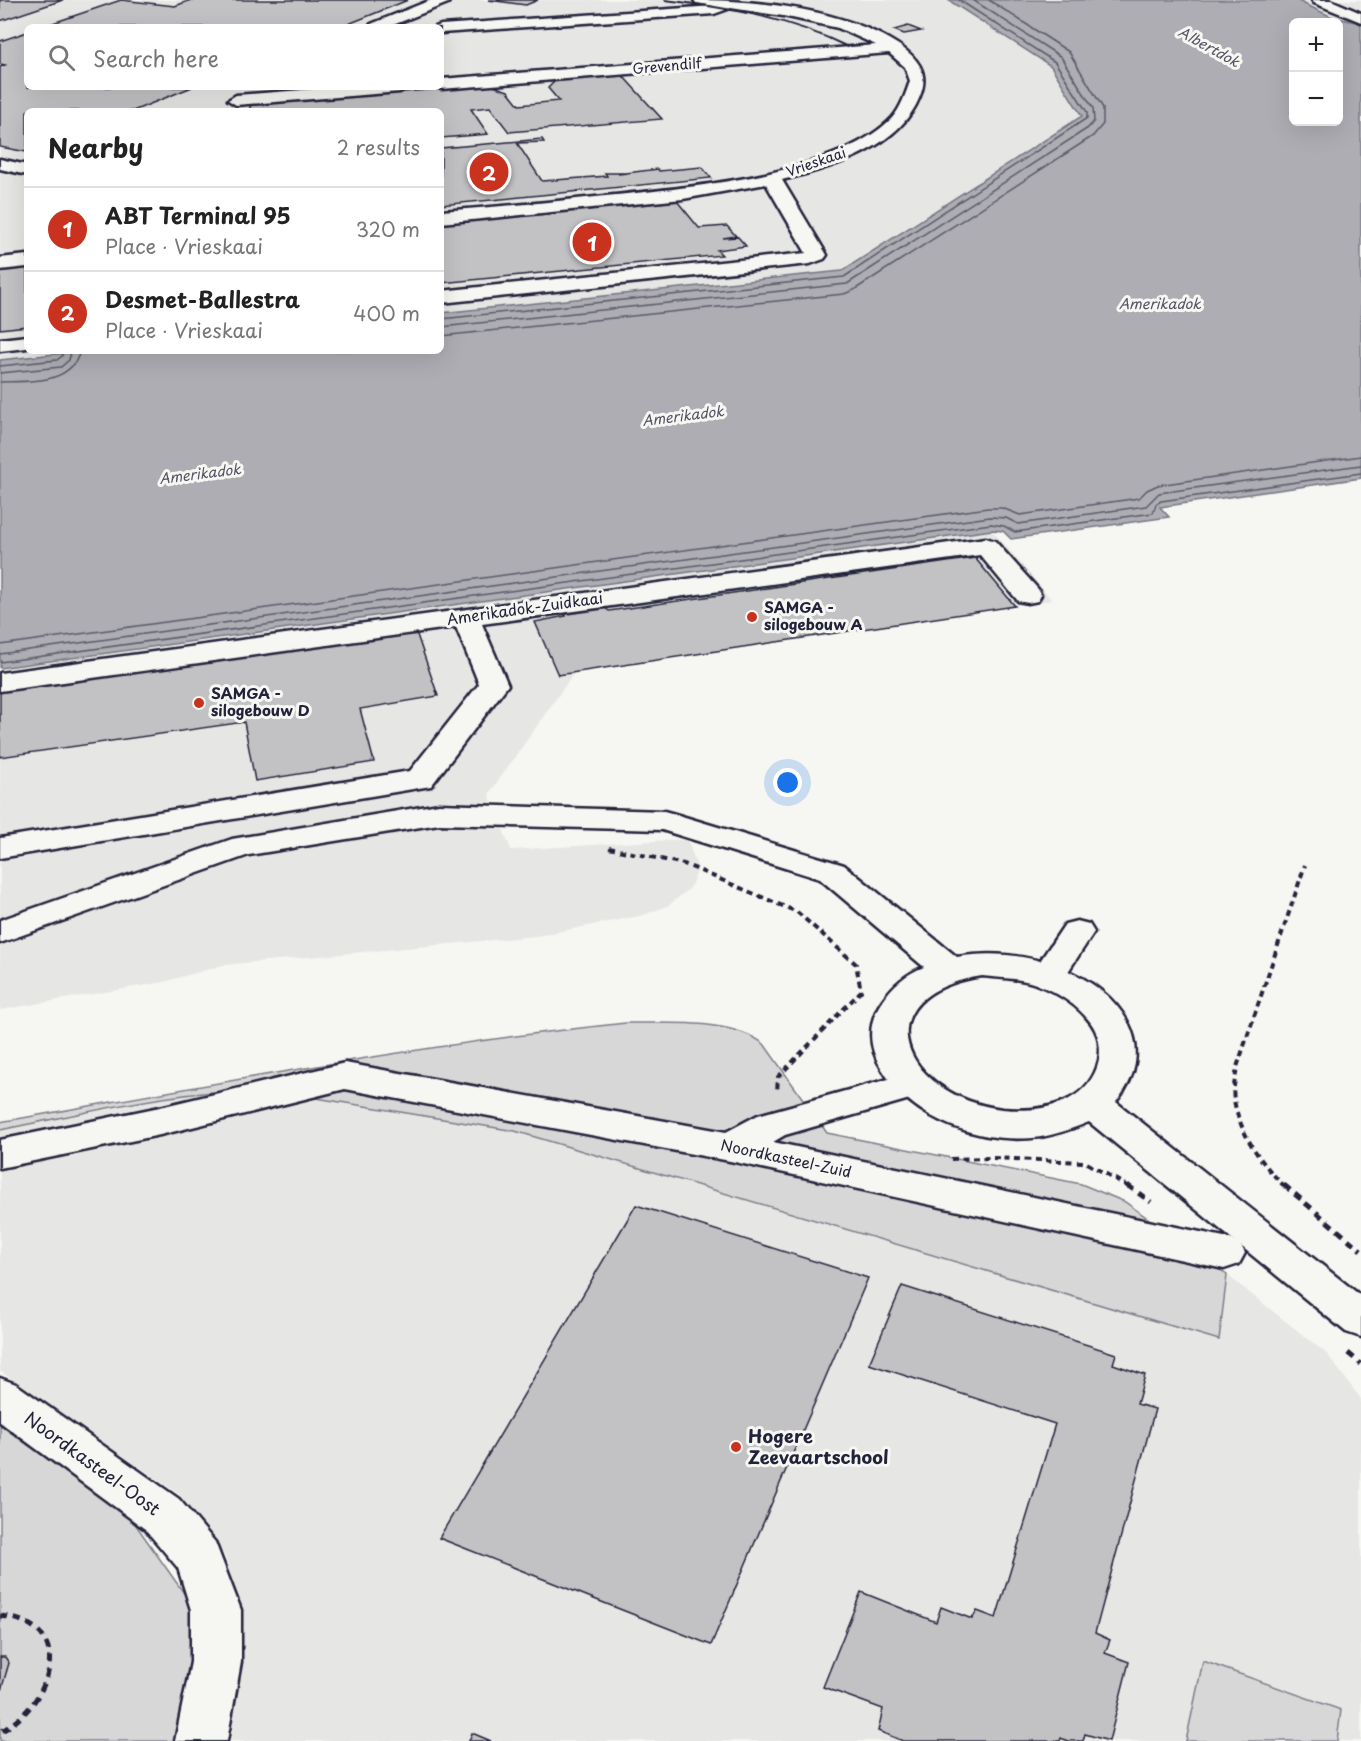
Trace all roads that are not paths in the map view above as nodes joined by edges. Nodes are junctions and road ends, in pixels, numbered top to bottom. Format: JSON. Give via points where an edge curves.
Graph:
{"nodes":[{"id":1,"x":443,"y":0,"type":"edge"},
{"id":2,"x":701,"y":0,"type":"edge"},
{"id":3,"x":1319,"y":0,"type":"edge"},
{"id":4,"x":735,"y":4,"type":"junction"},
{"id":5,"x":762,"y":4,"type":"edge"},
{"id":6,"x":1361,"y":18,"type":"edge"},
{"id":7,"x":383,"y":24,"type":"edge"},
{"id":8,"x":444,"y":29,"type":"edge"},
{"id":9,"x":892,"y":48,"type":"junction"},
{"id":10,"x":444,"y":84,"type":"edge"},
{"id":11,"x":243,"y":90,"type":"edge"},
{"id":12,"x":374,"y":90,"type":"edge"},
{"id":13,"x":235,"y":106,"type":"edge"},
{"id":14,"x":0,"y":164,"type":"edge"},
{"id":15,"x":24,"y":169,"type":"edge"},
{"id":16,"x":771,"y":177,"type":"junction"},
{"id":17,"x":444,"y":217,"type":"edge"},
{"id":18,"x":24,"y":261,"type":"edge"},
{"id":19,"x":0,"y":264,"type":"edge"},
{"id":20,"x":444,"y":297,"type":"edge"},
{"id":21,"x":24,"y":342,"type":"edge"},
{"id":22,"x":0,"y":345,"type":"edge"},
{"id":23,"x":1028,"y":595,"type":"dead end"},
{"id":24,"x":466,"y":617,"type":"junction"},
{"id":25,"x":0,"y":682,"type":"edge"},
{"id":26,"x":0,"y":848,"type":"edge"},
{"id":27,"x":0,"y":932,"type":"edge"},
{"id":28,"x":1077,"y":932,"type":"dead end"},
{"id":29,"x":950,"y":970,"type":"junction"},
{"id":30,"x":1048,"y":976,"type":"junction"},
{"id":31,"x":914,"y":1085,"type":"junction"},
{"id":32,"x":1093,"y":1104,"type":"junction"},
{"id":33,"x":730,"y":1147,"type":"junction"},
{"id":34,"x":0,"y":1154,"type":"edge"},
{"id":35,"x":1224,"y":1253,"type":"dead end"},
{"id":36,"x":1352,"y":1334,"type":"edge"},
{"id":37,"x":0,"y":1398,"type":"edge"},
{"id":38,"x":201,"y":1741,"type":"edge"}],
"edges":[{"from":1,"to":7,"type":"street"},
{"from":2,"to":4,"type":"street","name":"Vrieskaai"},
{"from":3,"to":6,"type":"street"},
{"from":4,"to":5,"type":"street","name":"Vrieskaai"},
{"from":4,"to":8,"type":"street","via":[[714,10]]},
{"from":5,"to":9,"type":"street","name":"Vrieskaai","via":[[859,31]]},
{"from":9,"to":10,"type":"street","name":"Grevendilf"},
{"from":9,"to":16,"type":"street","name":"Vrieskaai","via":[[913,66],[918,81],[893,126],[838,158]]},
{"from":11,"to":13,"type":"street"},
{"from":12,"to":13,"type":"street"},
{"from":14,"to":15,"type":"street"},
{"from":16,"to":17,"type":"street","name":"Vrieskaai","via":[[687,193]]},
{"from":16,"to":20,"type":"street","via":[[817,255]]},
{"from":18,"to":19,"type":"street"},
{"from":21,"to":22,"type":"street"},
{"from":23,"to":24,"type":"street","name":"Amerikadok-Zuidkaai","via":[[986,546]]},
{"from":24,"to":25,"type":"street","name":"Amerikadok-Zuidkaai"},
{"from":24,"to":26,"type":"street","via":[[494,685],[420,778]]},
{"from":27,"to":29,"type":"street","via":[[243,846],[438,814],[664,821],[832,872]]},
{"from":28,"to":30,"type":"street"},
{"from":29,"to":30,"type":"street","via":[[982,965],[1016,967]]},
{"from":29,"to":31,"type":"street","via":[[922,981],[901,998],[888,1023],[889,1051]]},
{"from":30,"to":32,"type":"street","via":[[1078,990],[1101,1010],[1116,1033],[1121,1057],[1114,1081]]},
{"from":31,"to":32,"type":"street","via":[[935,1102],[974,1118],[1017,1124],[1059,1119]]},
{"from":31,"to":33,"type":"street","via":[[772,1125]]},
{"from":32,"to":36,"type":"street"},
{"from":33,"to":34,"type":"street","name":"Noordkasteel-Zuid","via":[[345,1076],[160,1122]]},
{"from":33,"to":35,"type":"street","name":"Noordkasteel-Zuid"},
{"from":37,"to":38,"type":"street","name":"Noordkasteel-Oost","via":[[162,1514],[198,1557],[216,1610],[216,1662]]}]}
